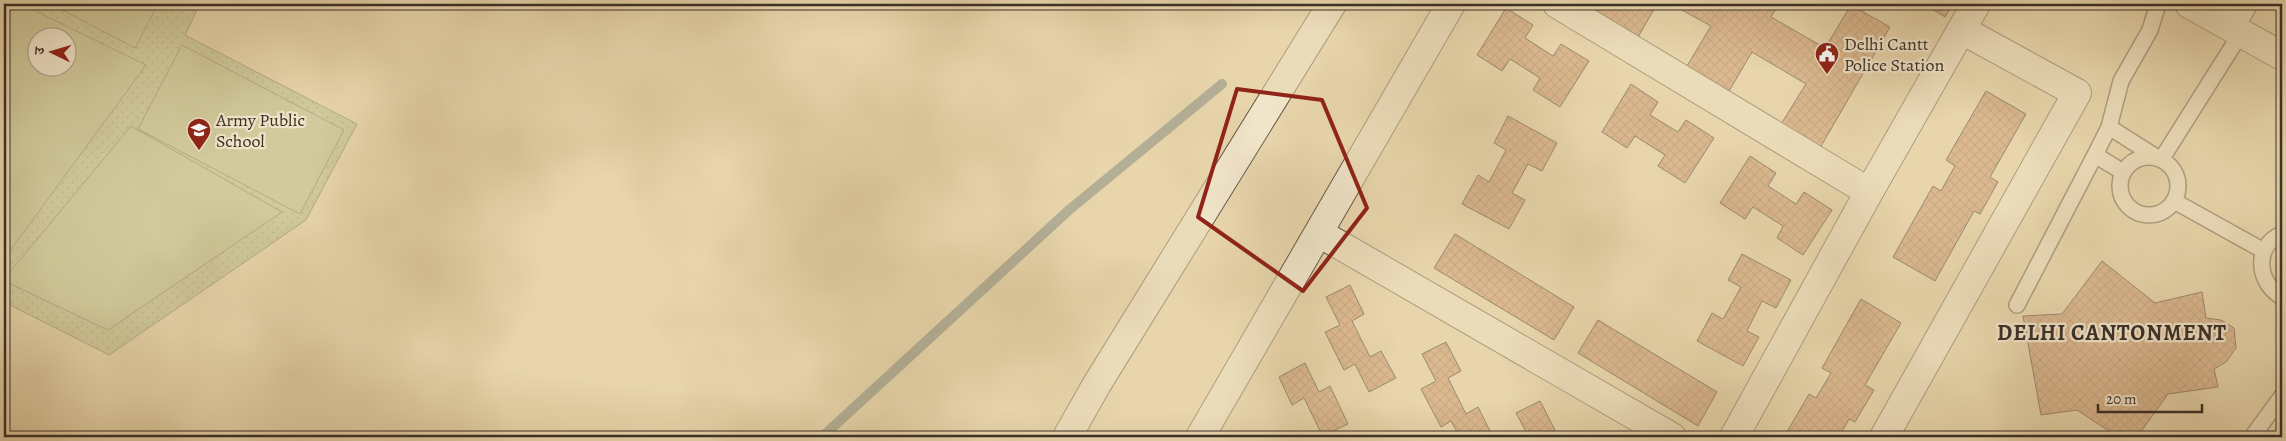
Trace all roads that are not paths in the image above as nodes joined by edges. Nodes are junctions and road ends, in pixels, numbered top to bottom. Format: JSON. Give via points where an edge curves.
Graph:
{"nodes":[{"id":1,"x":1332,"y":4,"type":"edge"},
{"id":2,"x":1451,"y":4,"type":"edge"},
{"id":3,"x":1558,"y":4,"type":"edge"},
{"id":4,"x":1976,"y":4,"type":"edge"},
{"id":5,"x":2158,"y":4,"type":"edge"},
{"id":6,"x":2190,"y":4,"type":"edge"},
{"id":7,"x":2238,"y":21,"type":"edge"},
{"id":8,"x":1962,"y":30,"type":"junction"},
{"id":9,"x":2282,"y":56,"type":"edge"},
{"id":10,"x":2109,"y":127,"type":"junction"},
{"id":11,"x":2095,"y":155,"type":"junction"},
{"id":12,"x":2161,"y":160,"type":"junction"},
{"id":13,"x":2123,"y":172,"type":"junction"},
{"id":14,"x":1869,"y":192,"type":"junction"},
{"id":15,"x":2174,"y":201,"type":"junction"},
{"id":16,"x":1319,"y":234,"type":"junction"},
{"id":17,"x":2282,"y":234,"type":"edge"},
{"id":18,"x":2264,"y":251,"type":"junction"},
{"id":19,"x":2282,"y":296,"type":"edge"},
{"id":20,"x":2017,"y":305,"type":"dead end"},
{"id":21,"x":2282,"y":396,"type":"edge"},
{"id":22,"x":1067,"y":437,"type":"edge"},
{"id":23,"x":1200,"y":437,"type":"edge"},
{"id":24,"x":1672,"y":437,"type":"edge"},
{"id":25,"x":1734,"y":437,"type":"edge"},
{"id":26,"x":1884,"y":437,"type":"edge"},
{"id":27,"x":2252,"y":437,"type":"edge"}],
"edges":[{"from":1,"to":22,"type":"street","via":[[1096,384]]},
{"from":2,"to":16,"type":"street"},
{"from":3,"to":14,"type":"street"},
{"from":4,"to":8,"type":"street"},
{"from":5,"to":10,"type":"lane","via":[[2150,30],[2121,81]]},
{"from":6,"to":7,"type":"street"},
{"from":7,"to":9,"type":"street"},
{"from":7,"to":12,"type":"lane"},
{"from":8,"to":14,"type":"street"},
{"from":8,"to":26,"type":"street","via":[[2077,93]]},
{"from":10,"to":11,"type":"lane"},
{"from":10,"to":12,"type":"lane"},
{"from":11,"to":13,"type":"lane"},
{"from":11,"to":20,"type":"lane"},
{"from":12,"to":13,"type":"lane","via":[[2145,157]]},
{"from":12,"to":15,"type":"lane","via":[[2173,170],[2177,181]]},
{"from":13,"to":15,"type":"lane","via":[[2122,198],[2136,213],[2146,216],[2157,214],[2167,210]]},
{"from":14,"to":25,"type":"street"},
{"from":15,"to":18,"type":"lane"},
{"from":16,"to":23,"type":"street"},
{"from":16,"to":24,"type":"street"},
{"from":17,"to":18,"type":"lane"},
{"from":18,"to":19,"type":"lane","via":[[2261,262],[2266,282]]},
{"from":21,"to":27,"type":"lane"}]}
